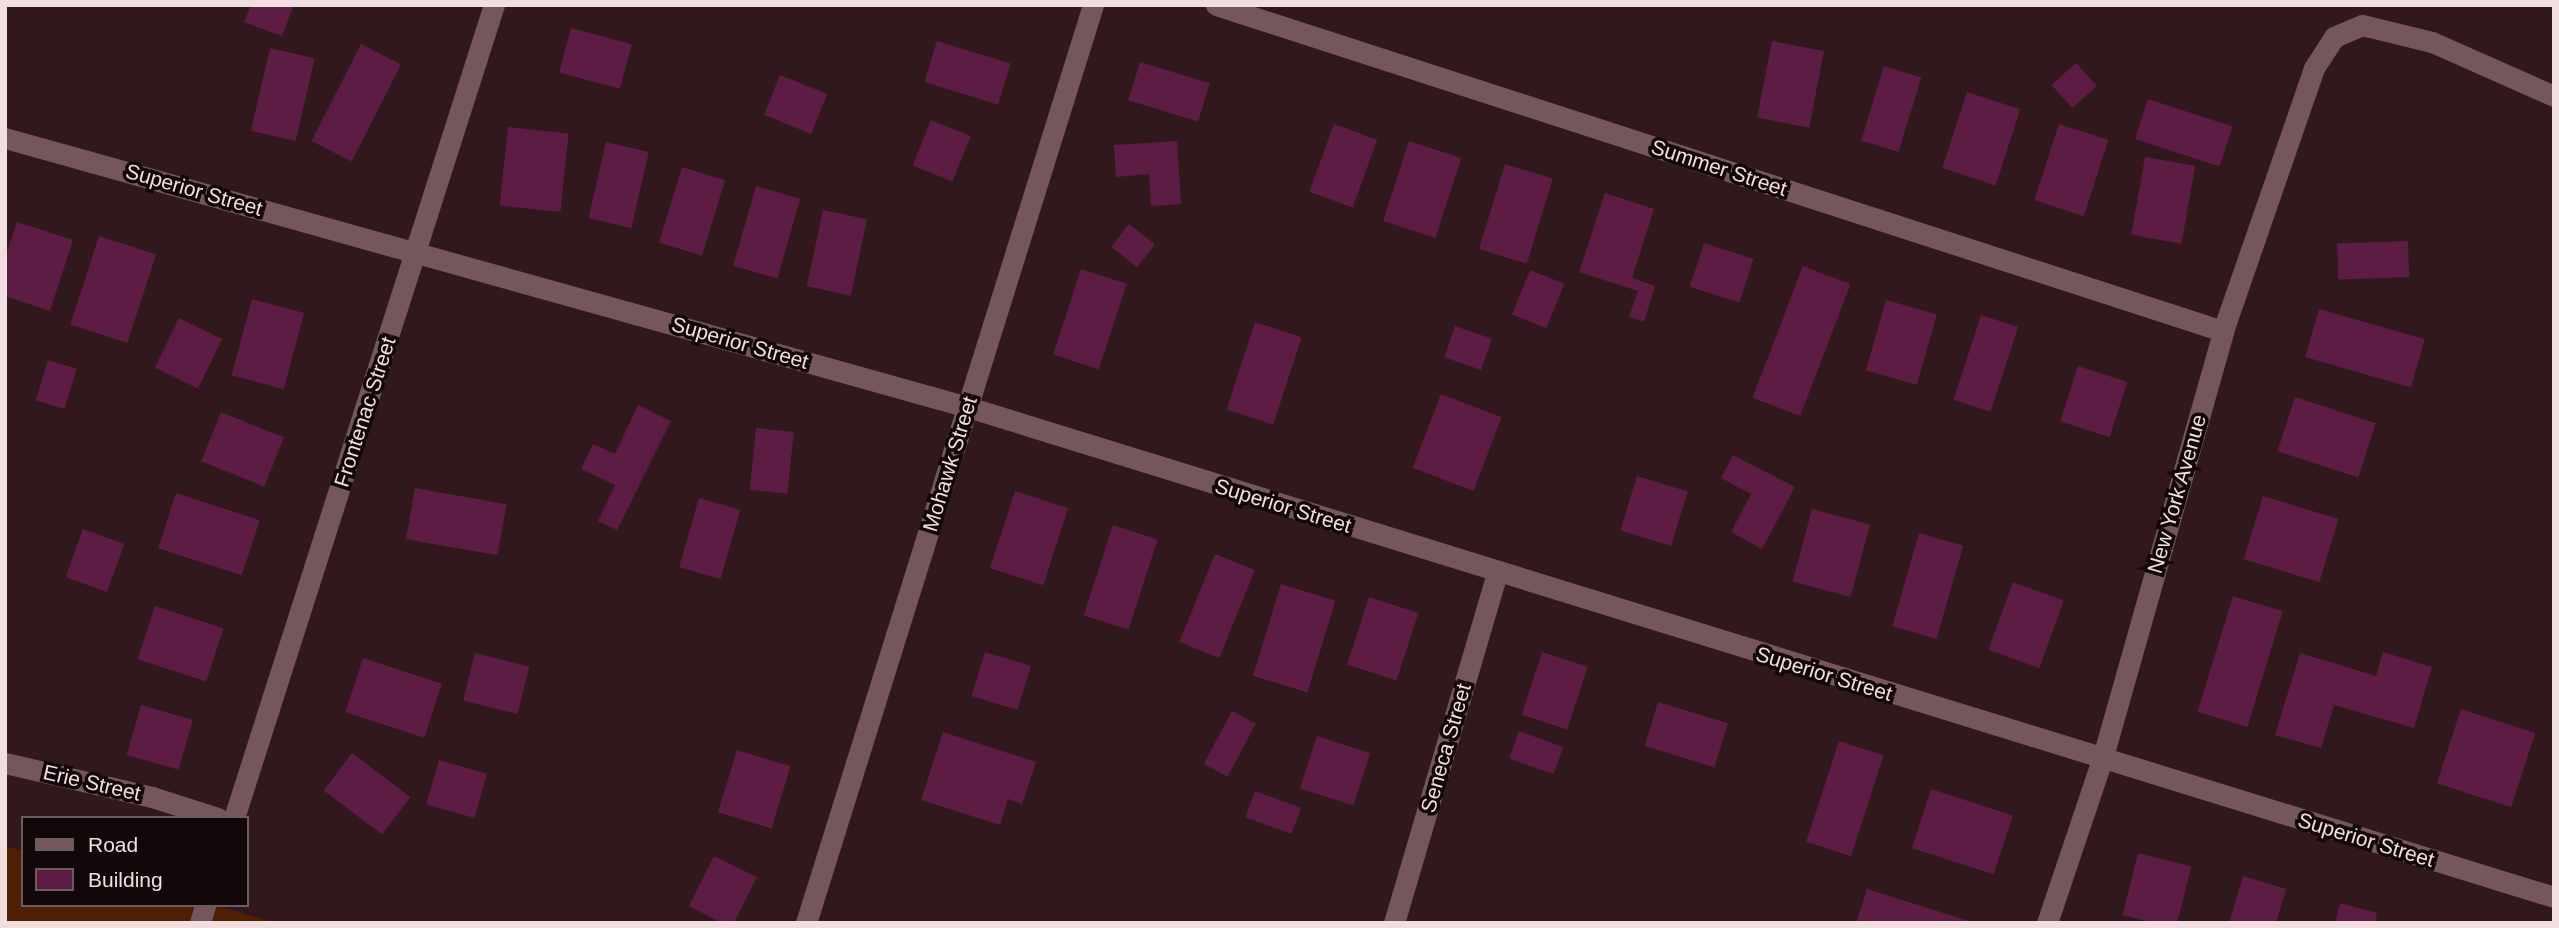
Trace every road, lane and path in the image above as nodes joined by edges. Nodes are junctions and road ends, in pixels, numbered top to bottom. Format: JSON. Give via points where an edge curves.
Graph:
{"nodes":[{"id":1,"x":494,"y":5,"type":"edge"},
{"id":2,"x":1093,"y":5,"type":"edge"},
{"id":3,"x":1216,"y":5,"type":"edge"},
{"id":4,"x":2554,"y":96,"type":"edge"},
{"id":5,"x":5,"y":138,"type":"edge"},
{"id":6,"x":417,"y":252,"type":"junction"},
{"id":7,"x":2222,"y":331,"type":"junction"},
{"id":8,"x":968,"y":407,"type":"junction"},
{"id":9,"x":1497,"y":573,"type":"junction"},
{"id":10,"x":2102,"y":760,"type":"junction"},
{"id":11,"x":5,"y":763,"type":"edge"},
{"id":12,"x":212,"y":816,"type":"edge"},
{"id":13,"x":235,"y":816,"type":"edge"},
{"id":14,"x":2554,"y":897,"type":"edge"},
{"id":15,"x":806,"y":923,"type":"edge"},
{"id":16,"x":1394,"y":923,"type":"edge"},
{"id":17,"x":2048,"y":923,"type":"edge"}],
"edges":[{"from":1,"to":6,"type":"street","name":"Frontenac Street"},
{"from":2,"to":8,"type":"street","name":"Mohawk Street"},
{"from":3,"to":7,"type":"street","name":"Summer Street"},
{"from":4,"to":7,"type":"street","name":"New York Avenue","via":[[2432,42],[2362,25],[2334,37],[2314,68]]},
{"from":5,"to":6,"type":"street","name":"Superior Street"},
{"from":6,"to":8,"type":"street","name":"Superior Street"},
{"from":6,"to":13,"type":"street","name":"Frontenac Street"},
{"from":7,"to":10,"type":"street","name":"New York Avenue"},
{"from":8,"to":9,"type":"street","name":"Superior Street"},
{"from":8,"to":15,"type":"street","name":"Mohawk Street"},
{"from":9,"to":10,"type":"street","name":"Superior Street"},
{"from":9,"to":16,"type":"street","name":"Seneca Street"},
{"from":10,"to":14,"type":"street","name":"Superior Street"},
{"from":10,"to":17,"type":"street","name":"New York Avenue"},
{"from":11,"to":12,"type":"street","name":"Erie Street","via":[[152,797]]}]}
